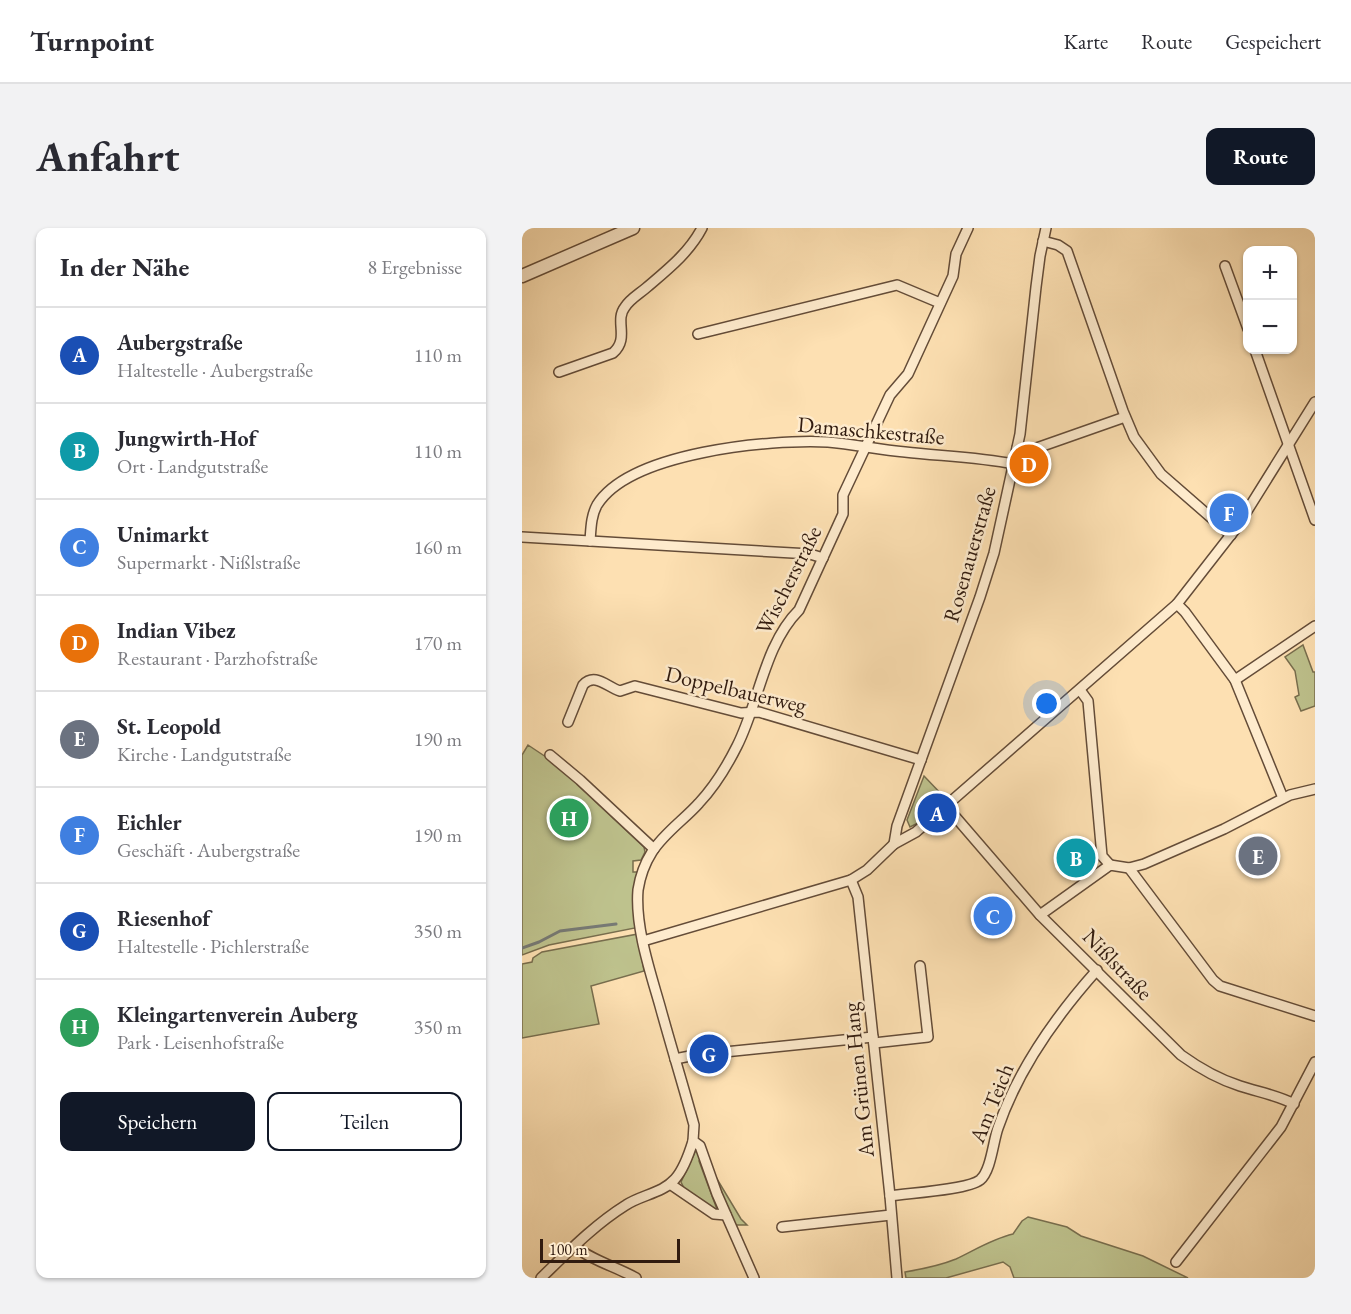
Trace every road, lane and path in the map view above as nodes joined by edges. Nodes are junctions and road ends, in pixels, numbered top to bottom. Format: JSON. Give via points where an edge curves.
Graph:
{"nodes":[{"id":1,"x":633,"y":228,"type":"edge"},
{"id":2,"x":702,"y":228,"type":"edge"},
{"id":3,"x":968,"y":228,"type":"edge"},
{"id":4,"x":1046,"y":228,"type":"edge"},
{"id":5,"x":1043,"y":241,"type":"junction"},
{"id":6,"x":1225,"y":266,"type":"dead end"},
{"id":7,"x":522,"y":276,"type":"edge"},
{"id":8,"x":940,"y":303,"type":"junction"},
{"id":9,"x":1243,"y":315,"type":"edge"},
{"id":10,"x":698,"y":334,"type":"dead end"},
{"id":11,"x":1256,"y":354,"type":"edge"},
{"id":12,"x":559,"y":372,"type":"dead end"},
{"id":13,"x":1315,"y":402,"type":"edge"},
{"id":14,"x":1125,"y":417,"type":"junction"},
{"id":15,"x":1289,"y":445,"type":"junction"},
{"id":16,"x":865,"y":447,"type":"junction"},
{"id":17,"x":1017,"y":448,"type":"junction"},
{"id":18,"x":1014,"y":464,"type":"junction"},
{"id":19,"x":1315,"y":520,"type":"edge"},
{"id":20,"x":1231,"y":535,"type":"junction"},
{"id":21,"x":522,"y":537,"type":"edge"},
{"id":22,"x":590,"y":541,"type":"junction"},
{"id":23,"x":823,"y":558,"type":"junction"},
{"id":24,"x":1177,"y":604,"type":"junction"},
{"id":25,"x":1315,"y":626,"type":"edge"},
{"id":26,"x":1235,"y":680,"type":"junction"},
{"id":27,"x":1080,"y":690,"type":"junction"},
{"id":28,"x":749,"y":712,"type":"junction"},
{"id":29,"x":568,"y":722,"type":"dead end"},
{"id":30,"x":550,"y":755,"type":"dead end"},
{"id":31,"x":921,"y":760,"type":"junction"},
{"id":32,"x":1315,"y":789,"type":"edge"},
{"id":33,"x":1283,"y":798,"type":"junction"},
{"id":34,"x":946,"y":806,"type":"junction"},
{"id":35,"x":894,"y":844,"type":"junction"},
{"id":36,"x":654,"y":849,"type":"junction"},
{"id":37,"x":1110,"y":865,"type":"junction"},
{"id":38,"x":1130,"y":868,"type":"junction"},
{"id":39,"x":851,"y":880,"type":"junction"},
{"id":40,"x":1040,"y":915,"type":"junction"},
{"id":41,"x":643,"y":941,"type":"junction"},
{"id":42,"x":920,"y":966,"type":"dead end"},
{"id":43,"x":1096,"y":970,"type":"junction"},
{"id":44,"x":1315,"y":1016,"type":"edge"},
{"id":45,"x":873,"y":1040,"type":"junction"},
{"id":46,"x":675,"y":1059,"type":"junction"},
{"id":47,"x":1315,"y":1062,"type":"edge"},
{"id":48,"x":1294,"y":1104,"type":"junction"},
{"id":49,"x":693,"y":1141,"type":"junction"},
{"id":50,"x":670,"y":1185,"type":"junction"},
{"id":51,"x":890,"y":1196,"type":"junction"},
{"id":52,"x":726,"y":1215,"type":"junction"},
{"id":53,"x":891,"y":1215,"type":"junction"},
{"id":54,"x":782,"y":1227,"type":"dead end"},
{"id":55,"x":575,"y":1246,"type":"junction"},
{"id":56,"x":1176,"y":1262,"type":"dead end"},
{"id":57,"x":541,"y":1278,"type":"edge"},
{"id":58,"x":636,"y":1278,"type":"edge"},
{"id":59,"x":754,"y":1278,"type":"edge"},
{"id":60,"x":897,"y":1278,"type":"edge"}],
"edges":[{"from":1,"to":7,"type":"street"},
{"from":2,"to":12,"type":"street","via":[[677,261],[623,310],[618,349]]},
{"from":3,"to":8,"type":"street","name":"Wischerstraße"},
{"from":4,"to":5,"type":"street","name":"Rosenauerstraße"},
{"from":5,"to":14,"type":"street","via":[[1067,251]]},
{"from":5,"to":17,"type":"street","name":"Rosenauerstraße"},
{"from":6,"to":9,"type":"street"},
{"from":8,"to":10,"type":"street","via":[[902,286],[888,286]]},
{"from":8,"to":16,"type":"street","name":"Wischerstraße","via":[[906,378],[890,395]]},
{"from":11,"to":15,"type":"street"},
{"from":13,"to":15,"type":"street"},
{"from":14,"to":17,"type":"street","via":[[1031,450]]},
{"from":14,"to":20,"type":"street","via":[[1142,450],[1161,474]]},
{"from":15,"to":19,"type":"street"},
{"from":15,"to":20,"type":"street"},
{"from":16,"to":18,"type":"street","name":"Damaschkestraße"},
{"from":16,"to":22,"type":"street","name":"Damaschkestraße","via":[[828,442],[766,443],[647,469],[605,495],[593,513]]},
{"from":16,"to":23,"type":"street","name":"Wischerstraße","via":[[843,495],[843,514]]},
{"from":17,"to":18,"type":"street","name":"Rosenauerstraße"},
{"from":18,"to":31,"type":"street","name":"Rosenauerstraße","via":[[993,556]]},
{"from":20,"to":24,"type":"street"},
{"from":21,"to":22,"type":"street"},
{"from":22,"to":23,"type":"street","via":[[810,554]]},
{"from":23,"to":28,"type":"street","name":"Wischerstraße","via":[[799,610],[787,622]]},
{"from":24,"to":26,"type":"street"},
{"from":24,"to":27,"type":"street"},
{"from":25,"to":26,"type":"street"},
{"from":26,"to":33,"type":"street"},
{"from":27,"to":34,"type":"street"},
{"from":27,"to":37,"type":"street","via":[[1088,701],[1102,856]]},
{"from":28,"to":29,"type":"street","name":"Doppelbauerweg","via":[[635,686],[620,691],[594,679],[583,685]]},
{"from":28,"to":31,"type":"street","name":"Doppelbauerweg"},
{"from":28,"to":36,"type":"street","name":"Wischerstraße","via":[[738,746],[715,783]]},
{"from":30,"to":36,"type":"street"},
{"from":31,"to":35,"type":"street","name":"Rosenauerstraße"},
{"from":32,"to":33,"type":"street"},
{"from":33,"to":38,"type":"street","via":[[1187,846]]},
{"from":34,"to":35,"type":"street","via":[[916,832]]},
{"from":34,"to":40,"type":"street","name":"Nißlstraße"},
{"from":35,"to":39,"type":"street"},
{"from":36,"to":41,"type":"street","name":"Wischerstraße","via":[[638,890]]},
{"from":37,"to":38,"type":"street"},
{"from":37,"to":40,"type":"street"},
{"from":38,"to":44,"type":"street","via":[[1220,986]]},
{"from":39,"to":41,"type":"street"},
{"from":39,"to":45,"type":"street","name":"Am Grünen Hang","via":[[858,897]]},
{"from":40,"to":43,"type":"street","name":"Nißlstraße"},
{"from":41,"to":46,"type":"street","name":"Wischerstraße"},
{"from":42,"to":45,"type":"street","via":[[928,1037]]},
{"from":43,"to":48,"type":"street","name":"Nißlstraße","via":[[1181,1055],[1201,1069],[1226,1082]]},
{"from":43,"to":51,"type":"street","name":"Am Teich","via":[[1051,1026],[1018,1083],[982,1178],[969,1186]]},
{"from":45,"to":46,"type":"street"},
{"from":45,"to":51,"type":"street","name":"Am Grünen Hang"},
{"from":46,"to":49,"type":"street","name":"Wischerstraße","via":[[694,1125]]},
{"from":47,"to":48,"type":"street"},
{"from":48,"to":56,"type":"street","via":[[1281,1127]]},
{"from":49,"to":50,"type":"street","via":[[683,1167]]},
{"from":49,"to":52,"type":"street","via":[[700,1146]]},
{"from":50,"to":52,"type":"street","via":[[714,1214]]},
{"from":50,"to":55,"type":"street","via":[[629,1203]]},
{"from":51,"to":53,"type":"street","name":"Am Grünen Hang"},
{"from":52,"to":59,"type":"street"},
{"from":53,"to":54,"type":"street"},
{"from":53,"to":60,"type":"street","name":"Am Grünen Hang"},
{"from":55,"to":57,"type":"street"},
{"from":55,"to":58,"type":"street"}]}
